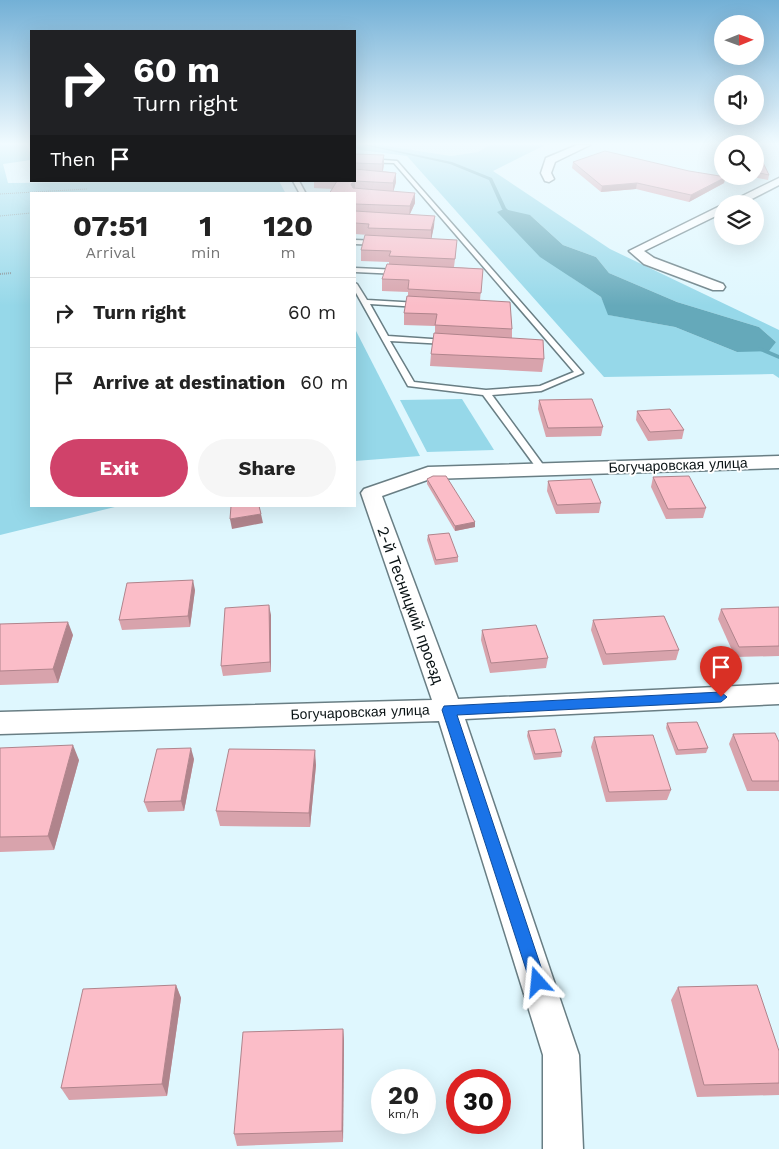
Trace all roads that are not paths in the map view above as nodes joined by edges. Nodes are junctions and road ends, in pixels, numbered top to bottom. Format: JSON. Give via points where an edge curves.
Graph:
{"nodes":[{"id":1,"x":426,"y":198,"type":"edge"},
{"id":2,"x":714,"y":212,"type":"edge"},
{"id":3,"x":437,"y":221,"type":"dead end"},
{"id":4,"x":446,"y":221,"type":"junction"},
{"id":5,"x":356,"y":242,"type":"edge"},
{"id":6,"x":383,"y":243,"type":"edge"},
{"id":7,"x":458,"y":246,"type":"edge"},
{"id":8,"x":467,"y":246,"type":"junction"},
{"id":9,"x":356,"y":270,"type":"edge"},
{"id":10,"x":404,"y":272,"type":"edge"},
{"id":11,"x":483,"y":276,"type":"edge"},
{"id":12,"x":493,"y":276,"type":"junction"},
{"id":13,"x":718,"y":286,"type":"dead end"},
{"id":14,"x":356,"y":287,"type":"edge"},
{"id":15,"x":365,"y":302,"type":"junction"},
{"id":16,"x":424,"y":305,"type":"edge"},
{"id":17,"x":514,"y":310,"type":"dead end"},
{"id":18,"x":523,"y":311,"type":"junction"},
{"id":19,"x":386,"y":338,"type":"junction"},
{"id":20,"x":452,"y":343,"type":"edge"},
{"id":21,"x":548,"y":349,"type":"dead end"},
{"id":22,"x":558,"y":350,"type":"junction"},
{"id":23,"x":486,"y":393,"type":"junction"},
{"id":24,"x":779,"y":462,"type":"edge"},
{"id":25,"x":541,"y":468,"type":"junction"},
{"id":26,"x":371,"y":494,"type":"joint"},
{"id":27,"x":779,"y":694,"type":"edge"},
{"id":28,"x":449,"y":710,"type":"junction"},
{"id":29,"x":0,"y":723,"type":"edge"},
{"id":30,"x":563,"y":1149,"type":"edge"}],
"edges":[{"from":1,"to":4,"type":"lane"},
{"from":2,"to":13,"type":"street","via":[[635,251],[649,261]]},
{"from":3,"to":4,"type":"lane"},
{"from":4,"to":8,"type":"lane"},
{"from":5,"to":6,"type":"lane"},
{"from":7,"to":8,"type":"lane"},
{"from":8,"to":12,"type":"lane"},
{"from":9,"to":10,"type":"lane"},
{"from":11,"to":12,"type":"lane"},
{"from":12,"to":18,"type":"lane"},
{"from":14,"to":15,"type":"lane"},
{"from":15,"to":16,"type":"lane"},
{"from":15,"to":19,"type":"lane"},
{"from":17,"to":18,"type":"lane"},
{"from":18,"to":22,"type":"lane"},
{"from":19,"to":20,"type":"lane"},
{"from":19,"to":23,"type":"lane","via":[[412,384]]},
{"from":21,"to":22,"type":"lane"},
{"from":22,"to":23,"type":"lane","via":[[579,373],[541,388]]},
{"from":23,"to":25,"type":"lane"},
{"from":24,"to":25,"type":"street","name":"Богучаровская улица"},
{"from":25,"to":26,"type":"street","name":"Богучаровская улица","via":[[428,473]]},
{"from":26,"to":28,"type":"street","name":"2-й Тесницкий проезд"},
{"from":27,"to":28,"type":"street","name":"Богучаровская улица"},
{"from":28,"to":29,"type":"street","name":"Богучаровская улица"},
{"from":28,"to":30,"type":"street","name":"2-й Тесницкий проезд","via":[[562,1054]]}]}
